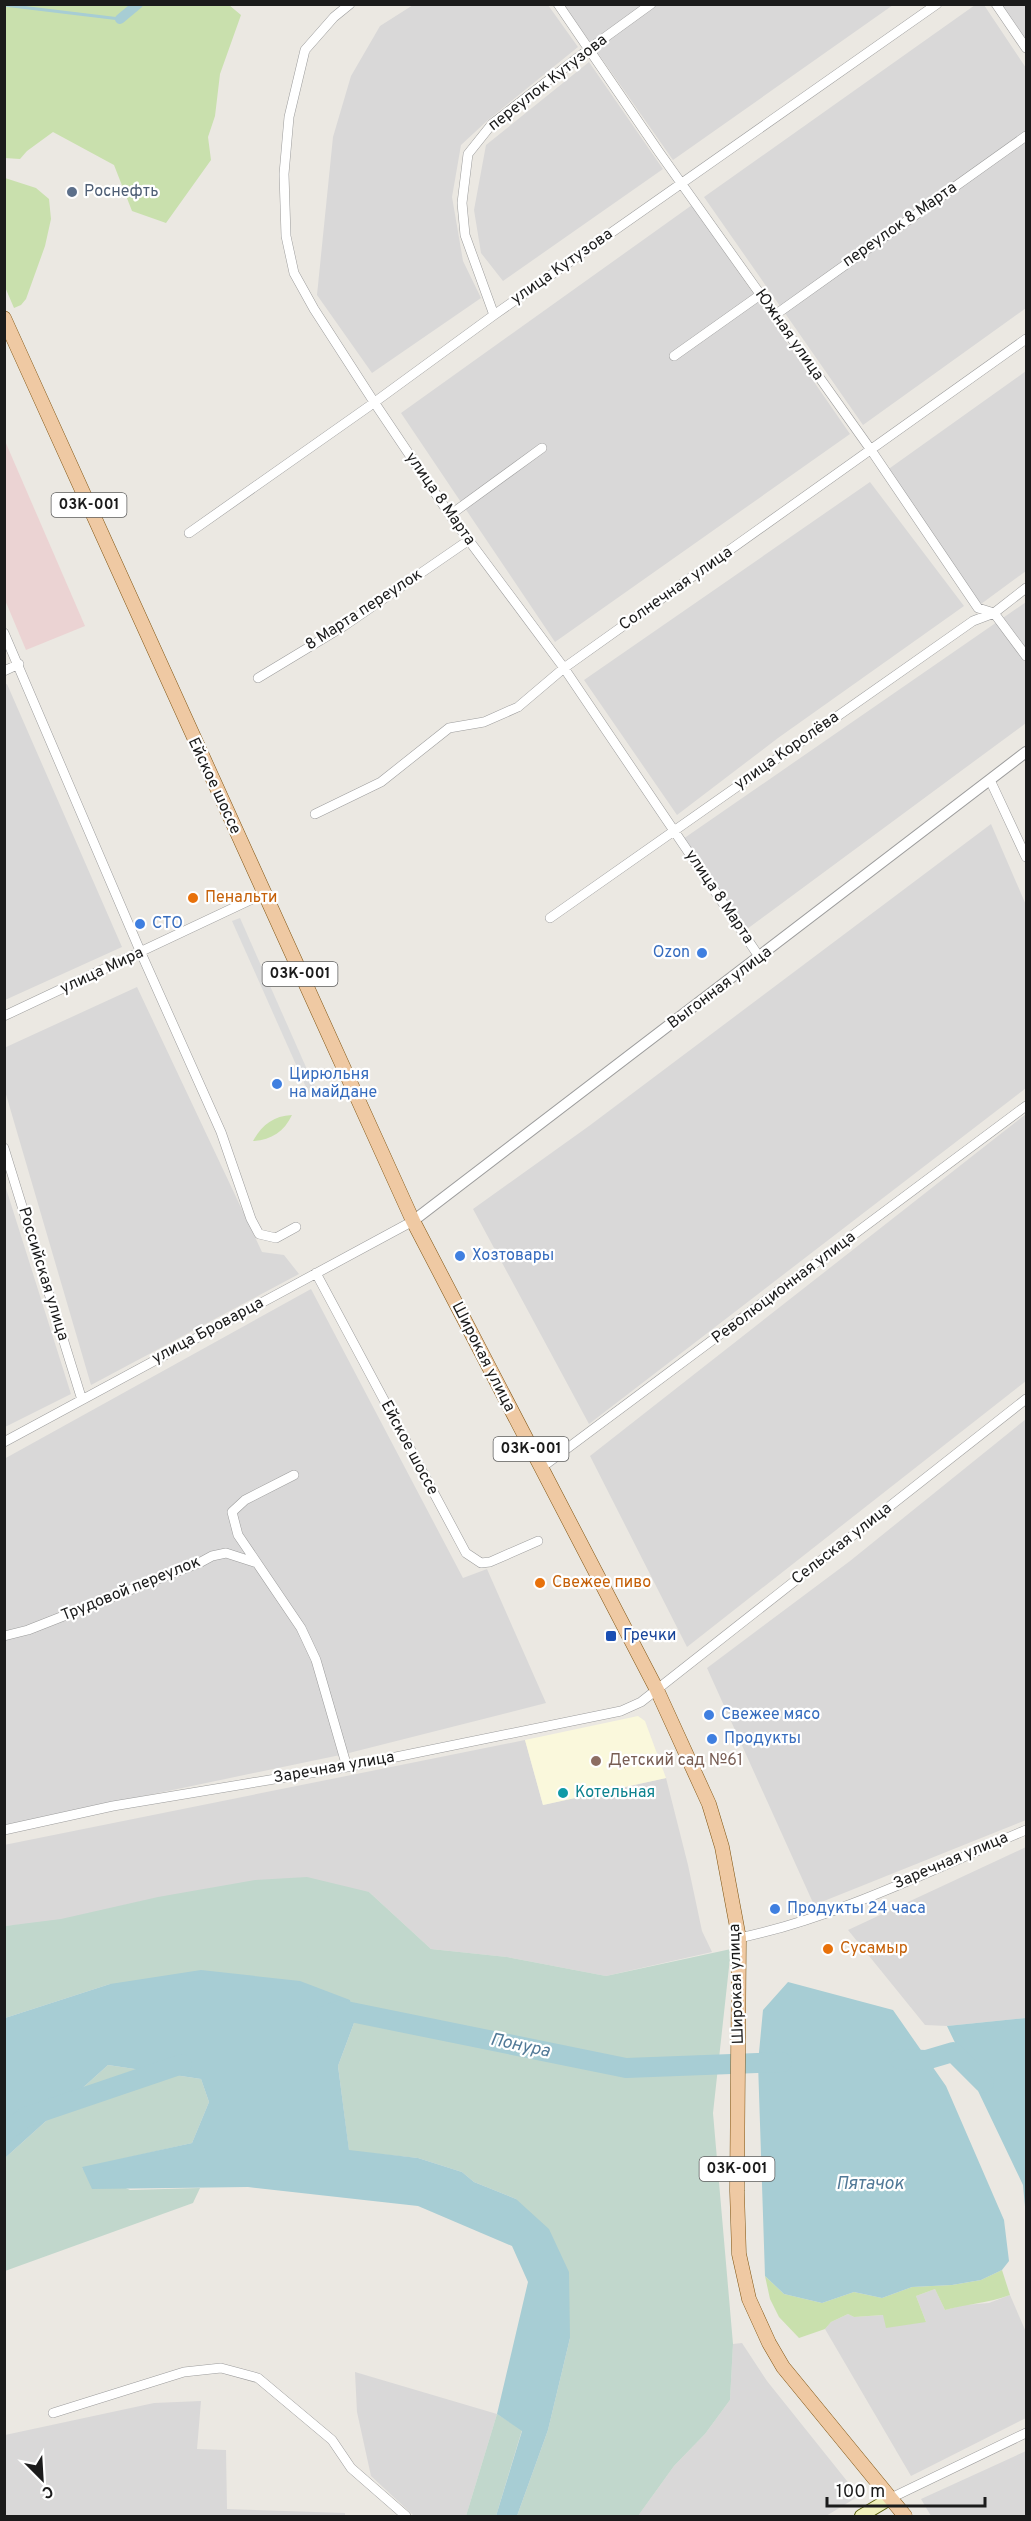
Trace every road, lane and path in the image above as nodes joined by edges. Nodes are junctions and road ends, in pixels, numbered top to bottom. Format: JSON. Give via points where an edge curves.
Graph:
{"nodes":[{"id":1,"x":350,"y":4,"type":"edge"},
{"id":2,"x":558,"y":4,"type":"edge"},
{"id":3,"x":651,"y":4,"type":"edge"},
{"id":4,"x":937,"y":4,"type":"edge"},
{"id":5,"x":996,"y":4,"type":"edge"},
{"id":6,"x":1026,"y":48,"type":"edge"},
{"id":7,"x":589,"y":49,"type":"junction"},
{"id":8,"x":1026,"y":136,"type":"edge"},
{"id":9,"x":682,"y":183,"type":"junction"},
{"id":10,"x":760,"y":295,"type":"junction"},
{"id":11,"x":494,"y":315,"type":"junction"},
{"id":12,"x":775,"y":315,"type":"junction"},
{"id":13,"x":4,"y":318,"type":"edge"},
{"id":14,"x":1026,"y":339,"type":"edge"},
{"id":15,"x":674,"y":356,"type":"dead end"},
{"id":16,"x":374,"y":402,"type":"junction"},
{"id":17,"x":542,"y":448,"type":"dead end"},
{"id":18,"x":871,"y":450,"type":"junction"},
{"id":19,"x":450,"y":515,"type":"junction"},
{"id":20,"x":189,"y":533,"type":"dead end"},
{"id":21,"x":469,"y":540,"type":"junction"},
{"id":22,"x":1026,"y":588,"type":"edge"},
{"id":23,"x":994,"y":613,"type":"junction"},
{"id":24,"x":4,"y":633,"type":"edge"},
{"id":25,"x":1026,"y":656,"type":"edge"},
{"id":26,"x":19,"y":664,"type":"junction"},
{"id":27,"x":564,"y":668,"type":"junction"},
{"id":28,"x":4,"y":671,"type":"edge"},
{"id":29,"x":258,"y":678,"type":"dead end"},
{"id":30,"x":1026,"y":752,"type":"edge"},
{"id":31,"x":990,"y":780,"type":"junction"},
{"id":32,"x":315,"y":814,"type":"dead end"},
{"id":33,"x":675,"y":830,"type":"junction"},
{"id":34,"x":1026,"y":857,"type":"edge"},
{"id":35,"x":263,"y":894,"type":"junction"},
{"id":36,"x":550,"y":918,"type":"dead end"},
{"id":37,"x":141,"y":953,"type":"junction"},
{"id":38,"x":760,"y":958,"type":"junction"},
{"id":39,"x":4,"y":1016,"type":"edge"},
{"id":40,"x":1026,"y":1106,"type":"edge"},
{"id":41,"x":4,"y":1148,"type":"edge"},
{"id":42,"x":412,"y":1221,"type":"junction"},
{"id":43,"x":296,"y":1227,"type":"dead end"},
{"id":44,"x":316,"y":1273,"type":"junction"},
{"id":45,"x":1026,"y":1399,"type":"edge"},
{"id":46,"x":82,"y":1400,"type":"junction"},
{"id":47,"x":4,"y":1442,"type":"edge"},
{"id":48,"x":541,"y":1468,"type":"junction"},
{"id":49,"x":294,"y":1475,"type":"dead end"},
{"id":50,"x":538,"y":1541,"type":"dead end"},
{"id":51,"x":257,"y":1563,"type":"junction"},
{"id":52,"x":4,"y":1636,"type":"edge"},
{"id":53,"x":657,"y":1690,"type":"junction"},
{"id":54,"x":347,"y":1767,"type":"junction"},
{"id":55,"x":4,"y":1830,"type":"edge"},
{"id":56,"x":1026,"y":1830,"type":"edge"},
{"id":57,"x":739,"y":1938,"type":"junction"},
{"id":58,"x":53,"y":2413,"type":"dead end"},
{"id":59,"x":1026,"y":2433,"type":"edge"},
{"id":60,"x":891,"y":2498,"type":"junction"},
{"id":61,"x":406,"y":2517,"type":"edge"},
{"id":62,"x":861,"y":2517,"type":"edge"},
{"id":63,"x":905,"y":2517,"type":"edge"}],
"edges":[{"from":1,"to":16,"type":"street","name":"улица 8 Марта","via":[[305,50],[289,117],[284,174],[286,236],[294,273]]},
{"from":2,"to":7,"type":"street","name":"Южная улица"},
{"from":3,"to":7,"type":"street","name":"переулок Кутузова"},
{"from":4,"to":9,"type":"street","name":"улица Кутузова"},
{"from":5,"to":6,"type":"street"},
{"from":7,"to":9,"type":"street","name":"Южная улица"},
{"from":7,"to":11,"type":"street","name":"переулок Кутузова","via":[[492,124],[468,154],[462,203],[465,235]]},
{"from":8,"to":12,"type":"street","name":"переулок 8 Марта"},
{"from":9,"to":10,"type":"street","name":"Южная улица"},
{"from":9,"to":11,"type":"street","name":"улица Кутузова"},
{"from":10,"to":12,"type":"street","name":"Южная улица"},
{"from":10,"to":15,"type":"street"},
{"from":11,"to":16,"type":"street","name":"улица Кутузова"},
{"from":12,"to":18,"type":"street","name":"Южная улица"},
{"from":13,"to":35,"type":"main road","name":"Ейское шоссе","number":"03К-001"},
{"from":14,"to":18,"type":"street","name":"Солнечная улица"},
{"from":16,"to":19,"type":"street","name":"улица 8 Марта"},
{"from":16,"to":20,"type":"street","name":"улица Кутузова"},
{"from":17,"to":19,"type":"street"},
{"from":18,"to":23,"type":"street","name":"Южная улица","via":[[978,608]]},
{"from":18,"to":27,"type":"street","name":"Солнечная улица"},
{"from":19,"to":21,"type":"street","name":"улица 8 Марта"},
{"from":21,"to":27,"type":"street","name":"улица 8 Марта"},
{"from":21,"to":29,"type":"street","name":"8 Марта переулок","via":[[344,626]]},
{"from":22,"to":23,"type":"street","name":"улица Королёва"},
{"from":23,"to":25,"type":"street","name":"Южная улица"},
{"from":23,"to":33,"type":"street","name":"улица Королёва","via":[[973,621]]},
{"from":24,"to":26,"type":"street"},
{"from":26,"to":28,"type":"street"},
{"from":26,"to":37,"type":"street"},
{"from":27,"to":32,"type":"street","name":"Солнечная улица","via":[[518,707],[484,722],[448,728],[381,782]]},
{"from":27,"to":33,"type":"street","name":"улица 8 Марта"},
{"from":30,"to":31,"type":"street","name":"Выгонная улица"},
{"from":31,"to":34,"type":"street"},
{"from":31,"to":38,"type":"street","name":"Выгонная улица"},
{"from":33,"to":36,"type":"street","name":"улица Королёва"},
{"from":33,"to":38,"type":"street","name":"улица 8 Марта"},
{"from":35,"to":37,"type":"street","name":"улица Мира"},
{"from":35,"to":42,"type":"main road","name":"Ейское шоссе","number":"03К-001"},
{"from":37,"to":39,"type":"street","name":"улица Мира"},
{"from":37,"to":43,"type":"street","via":[[221,1132],[250,1219],[259,1234],[276,1238]]},
{"from":38,"to":42,"type":"street","name":"Выгонная улица"},
{"from":40,"to":48,"type":"street","name":"Революционная улица"},
{"from":41,"to":46,"type":"street","name":"Российская улица"},
{"from":42,"to":44,"type":"street","name":"улица Броварца"},
{"from":42,"to":48,"type":"main road","name":"Широкая улица","number":"03К-001"},
{"from":44,"to":46,"type":"street","name":"улица Броварца"},
{"from":44,"to":50,"type":"street","name":"Ейское шоссе","via":[[466,1553],[481,1563],[490,1562]]},
{"from":45,"to":53,"type":"street","name":"Сельская улица"},
{"from":46,"to":47,"type":"street","name":"улица Броварца"},
{"from":48,"to":53,"type":"main road","name":"Широкая улица","number":"03К-001"},
{"from":49,"to":51,"type":"street","via":[[245,1500],[232,1512],[238,1535]]},
{"from":51,"to":52,"type":"street","name":"Трудовой переулок","via":[[226,1553],[212,1556],[28,1630]]},
{"from":51,"to":54,"type":"street","via":[[301,1628],[316,1660]]},
{"from":53,"to":54,"type":"street","name":"Заречная улица","via":[[621,1711]]},
{"from":53,"to":57,"type":"main road","name":"Широкая улица","number":"03К-001","via":[[709,1804],[722,1847]]},
{"from":54,"to":55,"type":"street","name":"Заречная улица","via":[[113,1806]]},
{"from":56,"to":57,"type":"street","name":"Заречная улица","via":[[815,1917]]},
{"from":57,"to":60,"type":"main road","name":"Широкая улица","number":"03К-001","via":[[736,2191],[739,2254],[748,2299],[769,2343],[809,2400]]},
{"from":58,"to":61,"type":"street","via":[[184,2372],[221,2368],[258,2378],[332,2440],[351,2468]]},
{"from":59,"to":60,"type":"street"},
{"from":60,"to":62,"type":"main road"},
{"from":60,"to":63,"type":"main road","name":"Широкая улица","number":"03К-001"}]}
